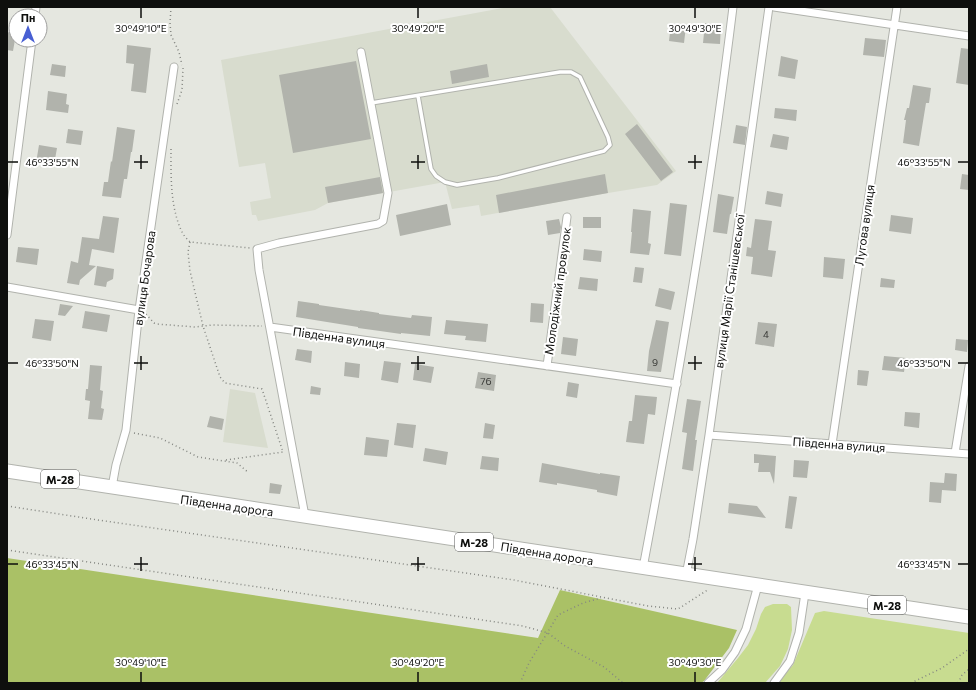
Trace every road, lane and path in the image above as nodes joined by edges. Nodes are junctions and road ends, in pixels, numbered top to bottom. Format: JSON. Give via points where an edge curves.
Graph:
{"nodes":[{"id":1,"x":172,"y":7,"type":"edge"},
{"id":2,"x":732,"y":7,"type":"edge"},
{"id":3,"x":769,"y":7,"type":"edge"},
{"id":4,"x":774,"y":7,"type":"edge"},
{"id":5,"x":897,"y":7,"type":"edge"},
{"id":6,"x":894,"y":25,"type":"junction"},
{"id":7,"x":969,"y":36,"type":"edge"},
{"id":8,"x":31,"y":48,"type":"edge"},
{"id":9,"x":361,"y":52,"type":"dead end"},
{"id":10,"x":174,"y":67,"type":"dead end"},
{"id":11,"x":418,"y":96,"type":"junction"},
{"id":12,"x":371,"y":103,"type":"junction"},
{"id":13,"x":175,"y":110,"type":"dead end"},
{"id":14,"x":171,"y":147,"type":"dead end"},
{"id":15,"x":567,"y":217,"type":"dead end"},
{"id":16,"x":7,"y":235,"type":"edge"},
{"id":17,"x":190,"y":242,"type":"junction"},
{"id":18,"x":258,"y":249,"type":"junction"},
{"id":19,"x":7,"y":287,"type":"edge"},
{"id":20,"x":139,"y":310,"type":"junction"},
{"id":21,"x":203,"y":326,"type":"junction"},
{"id":22,"x":270,"y":327,"type":"junction"},
{"id":23,"x":547,"y":366,"type":"junction"},
{"id":24,"x":969,"y":366,"type":"edge"},
{"id":25,"x":677,"y":384,"type":"junction"},
{"id":26,"x":126,"y":430,"type":"junction"},
{"id":27,"x":709,"y":435,"type":"junction"},
{"id":28,"x":832,"y":444,"type":"junction"},
{"id":29,"x":283,"y":452,"type":"junction"},
{"id":30,"x":956,"y":453,"type":"junction"},
{"id":31,"x":969,"y":454,"type":"edge"},
{"id":32,"x":294,"y":457,"type":"junction"},
{"id":33,"x":224,"y":460,"type":"junction"},
{"id":34,"x":7,"y":471,"type":"edge"},
{"id":35,"x":249,"y":473,"type":"dead end"},
{"id":36,"x":112,"y":488,"type":"junction"},
{"id":37,"x":7,"y":506,"type":"edge"},
{"id":38,"x":305,"y":516,"type":"junction"},
{"id":39,"x":7,"y":550,"type":"edge"},
{"id":40,"x":643,"y":568,"type":"junction"},
{"id":41,"x":686,"y":574,"type":"junction"},
{"id":42,"x":722,"y":580,"type":"junction"},
{"id":43,"x":758,"y":585,"type":"junction"},
{"id":44,"x":805,"y":593,"type":"junction"},
{"id":45,"x":602,"y":598,"type":"junction"},
{"id":46,"x":969,"y":618,"type":"edge"},
{"id":47,"x":548,"y":633,"type":"junction"},
{"id":48,"x":969,"y":649,"type":"edge"},
{"id":49,"x":969,"y":669,"type":"edge"},
{"id":50,"x":520,"y":683,"type":"edge"},
{"id":51,"x":623,"y":683,"type":"edge"},
{"id":52,"x":708,"y":683,"type":"edge"},
{"id":53,"x":774,"y":683,"type":"edge"},
{"id":54,"x":911,"y":683,"type":"edge"},
{"id":55,"x":958,"y":683,"type":"edge"}],
"edges":[{"from":1,"to":13,"type":"path","via":[[171,35],[183,67],[182,90]]},
{"from":2,"to":25,"type":"street","via":[[708,191]]},
{"from":3,"to":27,"type":"street","name":"вулиця Марії Станішевської"},
{"from":4,"to":6,"type":"street"},
{"from":5,"to":6,"type":"street","name":"Лугова вулиця"},
{"from":6,"to":7,"type":"street"},
{"from":6,"to":28,"type":"street","name":"Лугова вулиця"},
{"from":8,"to":16,"type":"street"},
{"from":9,"to":12,"type":"street"},
{"from":10,"to":20,"type":"street","name":"вулиця Бочарова"},
{"from":11,"to":11,"type":"lane","via":[[431,168],[436,176],[445,182],[457,185],[498,178],[604,151],[610,145],[580,77],[571,72]]},
{"from":11,"to":12,"type":"lane"},
{"from":12,"to":18,"type":"street","via":[[388,192],[383,221]]},
{"from":14,"to":17,"type":"path","via":[[173,197],[183,233]]},
{"from":15,"to":23,"type":"street","name":"Молодіжний провулок"},
{"from":17,"to":18,"type":"path"},
{"from":17,"to":21,"type":"path","via":[[190,272]]},
{"from":18,"to":22,"type":"street","via":[[259,270]]},
{"from":19,"to":20,"type":"street"},
{"from":20,"to":21,"type":"path","via":[[158,324]]},
{"from":20,"to":26,"type":"street","name":"вулиця Бочарова"},
{"from":21,"to":22,"type":"path","via":[[212,324]]},
{"from":21,"to":29,"type":"path","via":[[220,377],[225,382],[262,389]]},
{"from":22,"to":23,"type":"street","name":"Південна вулиця"},
{"from":22,"to":32,"type":"street"},
{"from":23,"to":25,"type":"street","name":"Південна вулиця"},
{"from":24,"to":30,"type":"street"},
{"from":25,"to":40,"type":"street"},
{"from":26,"to":33,"type":"path","via":[[160,438],[198,457]]},
{"from":26,"to":36,"type":"street","name":"вулиця Бочарова"},
{"from":27,"to":28,"type":"street","name":"Південна вулиця"},
{"from":27,"to":41,"type":"street","name":"вулиця Марії Станішевської"},
{"from":28,"to":30,"type":"street","name":"Південна вулиця"},
{"from":29,"to":32,"type":"path"},
{"from":29,"to":33,"type":"path"},
{"from":30,"to":31,"type":"street","name":"Південна вулиця"},
{"from":32,"to":38,"type":"street"},
{"from":33,"to":35,"type":"path","via":[[237,463]]},
{"from":34,"to":36,"type":"highway","name":"Південна дорога","number":"М-28"},
{"from":36,"to":38,"type":"highway","name":"Південна дорога","number":"М-28"},
{"from":37,"to":45,"type":"path","via":[[514,580]]},
{"from":38,"to":40,"type":"highway","name":"Південна дорога","number":"М-28"},
{"from":39,"to":47,"type":"path","via":[[523,626]]},
{"from":40,"to":41,"type":"highway","name":"Південна дорога","number":"М-28"},
{"from":41,"to":42,"type":"highway","name":"Південна дорога","number":"М-28"},
{"from":42,"to":43,"type":"highway","name":"Південна дорога","number":"М-28"},
{"from":42,"to":45,"type":"path","via":[[678,609]]},
{"from":43,"to":44,"type":"highway","name":"Південна дорога","number":"М-28"},
{"from":43,"to":52,"type":"street","via":[[746,629],[735,652],[722,670]]},
{"from":44,"to":46,"type":"highway","name":"Південна дорога","number":"М-28"},
{"from":44,"to":53,"type":"street","via":[[799,633],[790,661]]},
{"from":45,"to":47,"type":"path","via":[[583,603],[558,615]]},
{"from":47,"to":50,"type":"path"},
{"from":47,"to":51,"type":"path"},
{"from":48,"to":54,"type":"path","via":[[942,668]]},
{"from":49,"to":55,"type":"path"}]}
